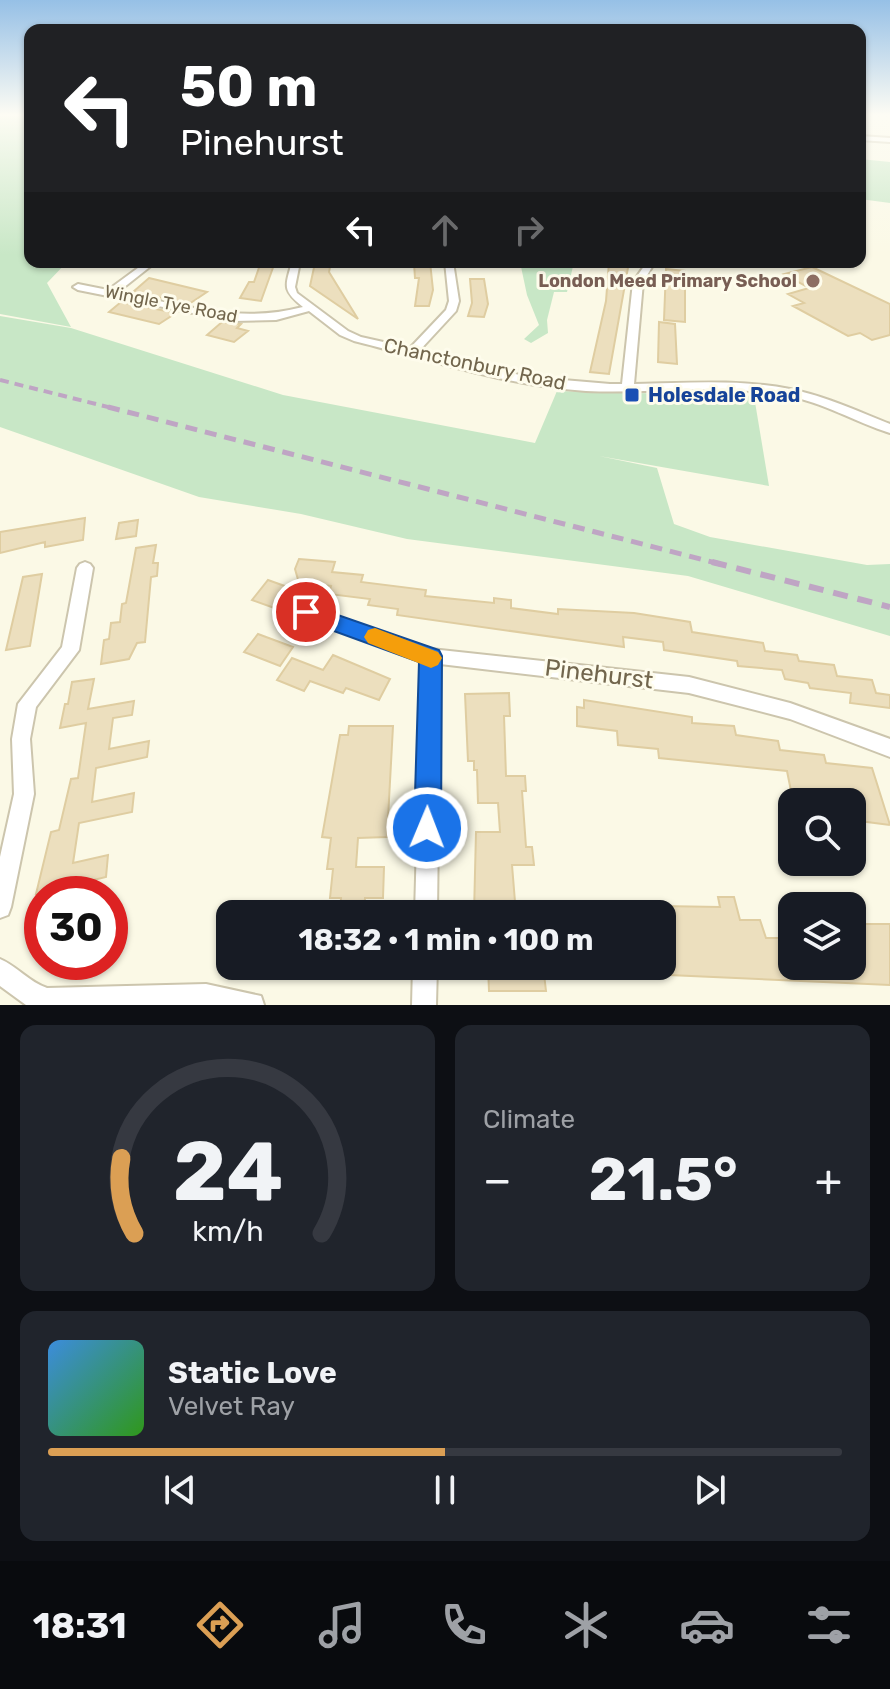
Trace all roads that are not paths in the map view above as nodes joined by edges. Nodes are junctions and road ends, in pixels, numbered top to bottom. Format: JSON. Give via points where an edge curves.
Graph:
{"nodes":[{"id":1,"x":144,"y":268,"type":"edge"},
{"id":2,"x":295,"y":268,"type":"edge"},
{"id":3,"x":450,"y":268,"type":"edge"},
{"id":4,"x":647,"y":268,"type":"edge"},
{"id":5,"x":78,"y":287,"type":"dead end"},
{"id":6,"x":112,"y":292,"type":"junction"},
{"id":7,"x":310,"y":308,"type":"junction"},
{"id":8,"x":413,"y":351,"type":"junction"},
{"id":9,"x":628,"y":386,"type":"junction"},
{"id":10,"x":890,"y":429,"type":"edge"},
{"id":11,"x":85,"y":568,"type":"dead end"},
{"id":12,"x":306,"y":612,"type":"dead end"},
{"id":13,"x":431,"y":656,"type":"junction"},
{"id":14,"x":890,"y":748,"type":"edge"},
{"id":15,"x":426,"y":900,"type":"edge"},
{"id":16,"x":0,"y":907,"type":"edge"},
{"id":17,"x":2,"y":979,"type":"edge"},
{"id":18,"x":425,"y":980,"type":"edge"},
{"id":19,"x":229,"y":1001,"type":"edge"},
{"id":20,"x":424,"y":1005,"type":"edge"}],
"edges":[{"from":1,"to":6,"type":"street"},
{"from":2,"to":7,"type":"street","name":"Chanctonbury Road","via":[[290,287]]},
{"from":3,"to":8,"type":"street","via":[[451,311]]},
{"from":4,"to":9,"type":"street","via":[[638,282]]},
{"from":5,"to":6,"type":"street","name":"Wingle Tye Road"},
{"from":6,"to":7,"type":"street","name":"Wingle Tye Road","via":[[233,318],[276,317]]},
{"from":7,"to":8,"type":"street","name":"Chanctonbury Road","via":[[358,339]]},
{"from":8,"to":9,"type":"street","name":"Chanctonbury Road","via":[[541,382]]},
{"from":9,"to":10,"type":"street","name":"Chanctonbury Road","via":[[786,391]]},
{"from":11,"to":16,"type":"street","via":[[70,650],[27,704],[21,739],[24,794]]},
{"from":12,"to":13,"type":"street","name":"Pinehurst"},
{"from":13,"to":14,"type":"street","name":"Pinehurst","via":[[689,685],[790,711]]},
{"from":13,"to":15,"type":"street"},
{"from":17,"to":19,"type":"street","via":[[47,1000]]},
{"from":18,"to":20,"type":"street"}]}
